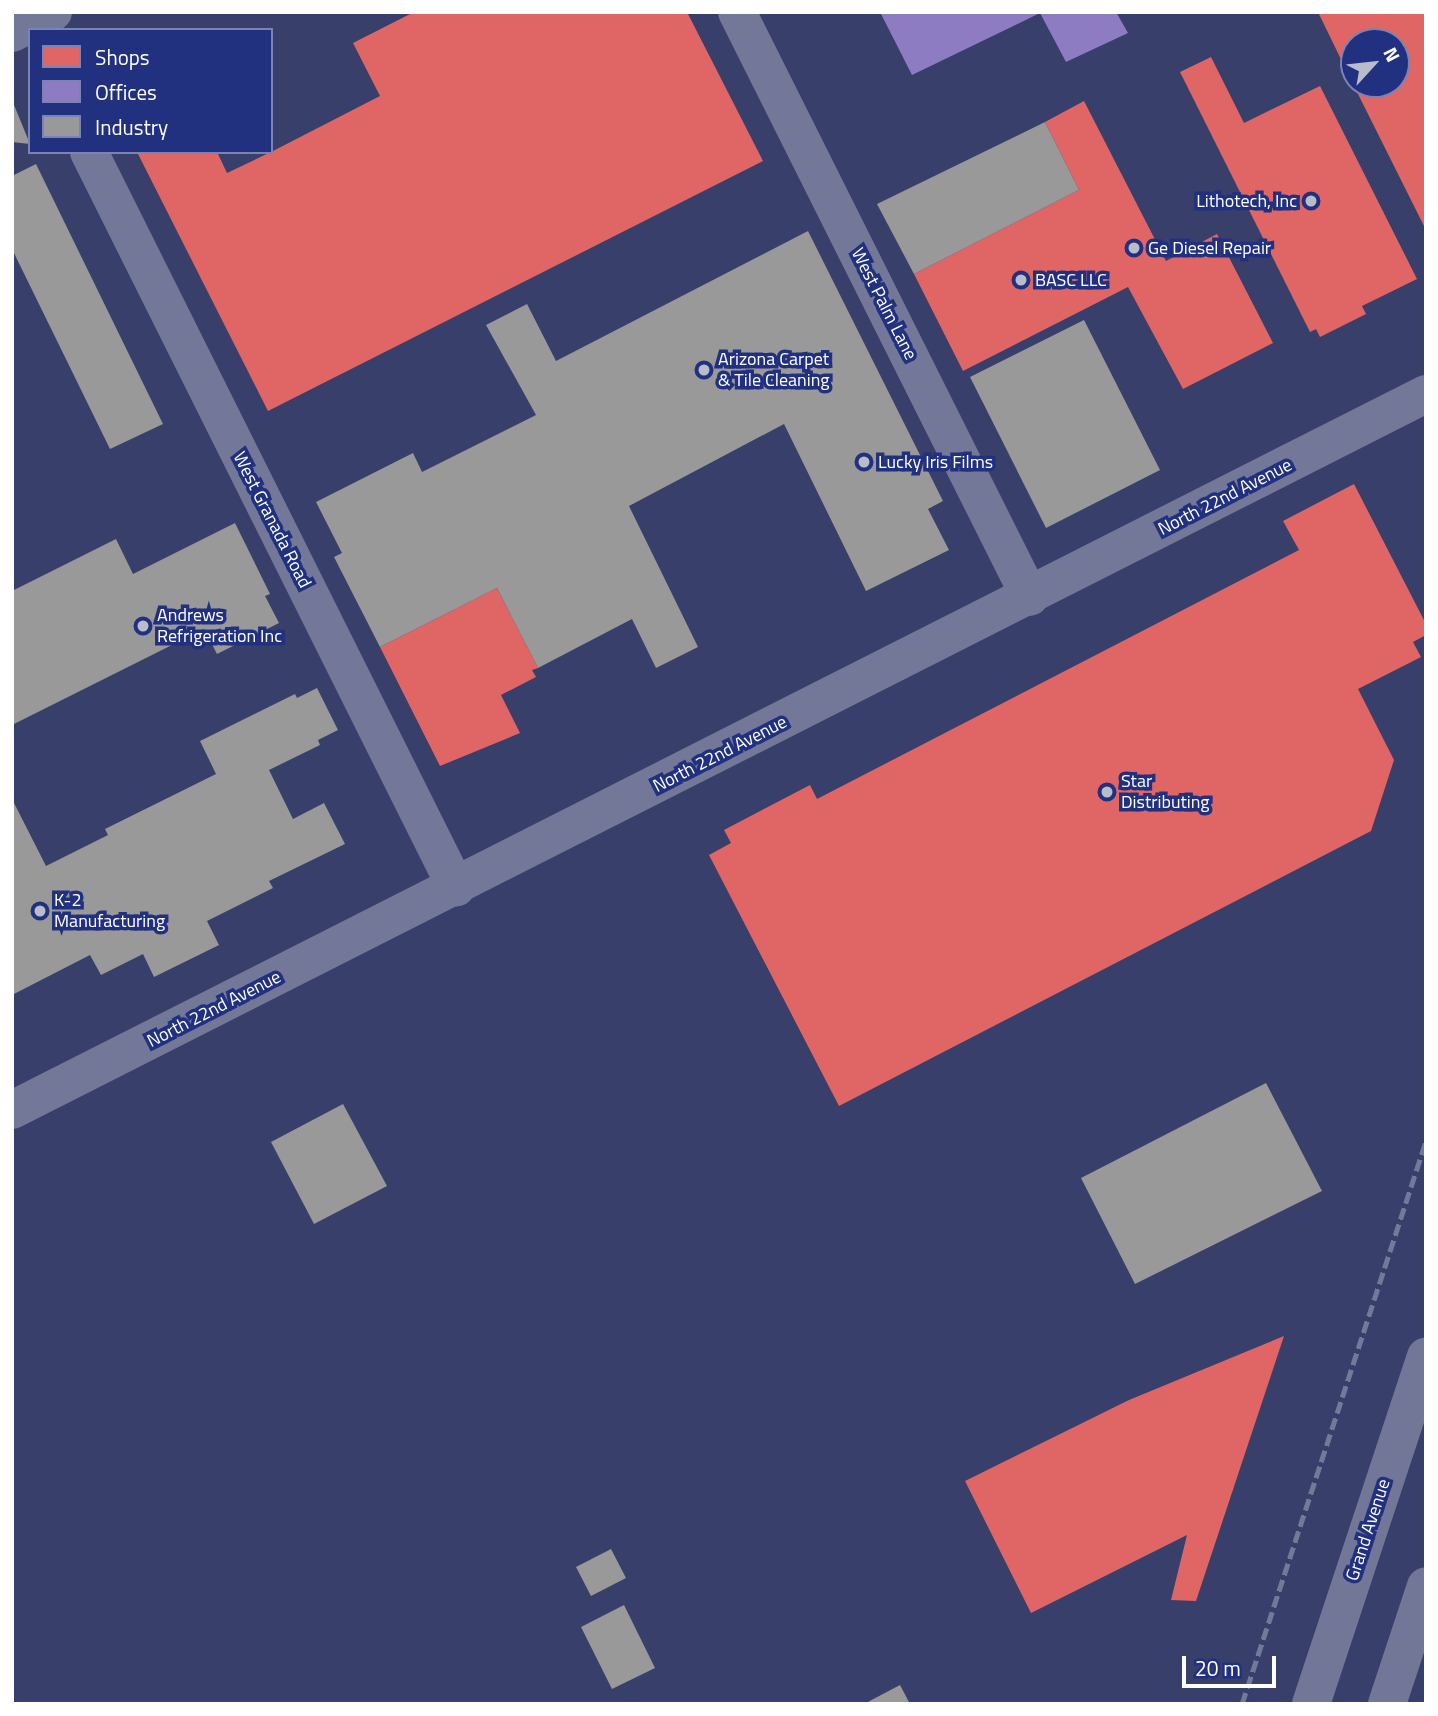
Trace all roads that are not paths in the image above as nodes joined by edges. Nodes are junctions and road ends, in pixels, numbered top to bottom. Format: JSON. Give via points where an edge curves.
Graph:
{"nodes":[{"id":1,"x":737,"y":12,"type":"edge"},
{"id":2,"x":90,"y":154,"type":"edge"},
{"id":3,"x":1426,"y":394,"type":"edge"},
{"id":4,"x":1030,"y":597,"type":"junction"},
{"id":5,"x":456,"y":887,"type":"junction"},
{"id":6,"x":12,"y":1110,"type":"edge"},
{"id":7,"x":1426,"y":1357,"type":"edge"},
{"id":8,"x":1426,"y":1586,"type":"edge"},
{"id":9,"x":1311,"y":1704,"type":"edge"},
{"id":10,"x":1387,"y":1704,"type":"edge"}],
"edges":[{"from":1,"to":4,"type":"street","name":"West Palm Lane"},
{"from":2,"to":5,"type":"street","name":"West Granada Road"},
{"from":3,"to":4,"type":"street","name":"North 22nd Avenue"},
{"from":4,"to":5,"type":"street","name":"North 22nd Avenue"},
{"from":5,"to":6,"type":"street","name":"North 22nd Avenue"},
{"from":7,"to":9,"type":"main road","name":"Grand Avenue"},
{"from":8,"to":10,"type":"main road"}]}
